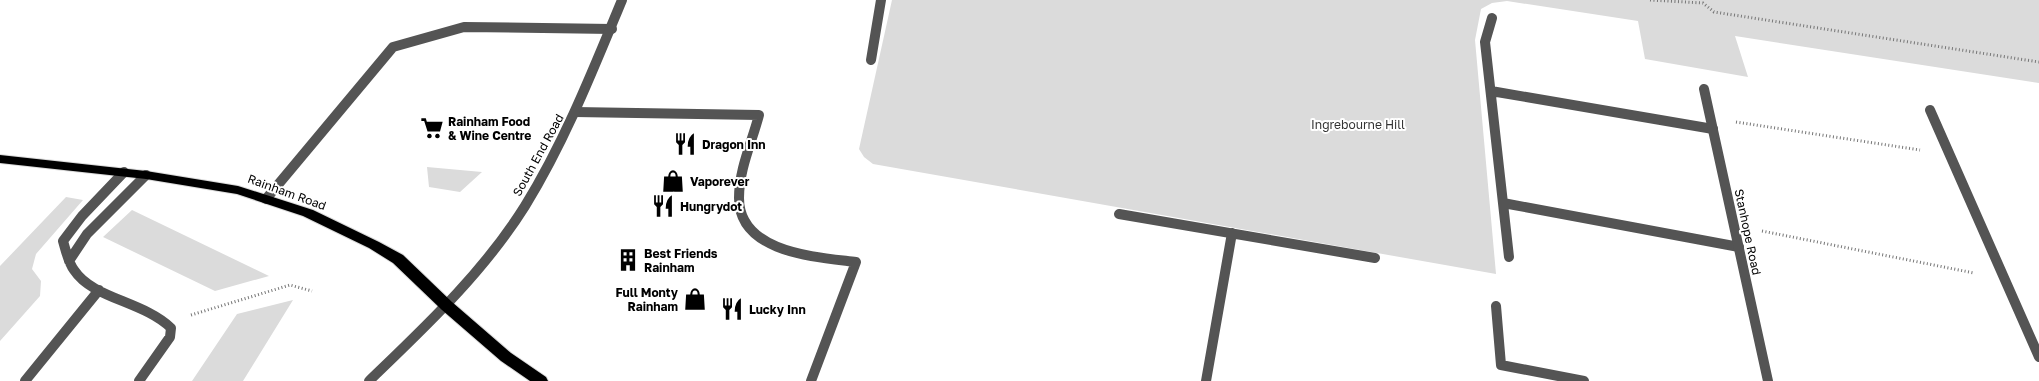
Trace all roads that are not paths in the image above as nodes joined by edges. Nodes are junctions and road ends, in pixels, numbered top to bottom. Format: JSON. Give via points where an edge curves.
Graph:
{"nodes":[{"id":1,"x":622,"y":0,"type":"edge"},
{"id":2,"x":881,"y":0,"type":"edge"},
{"id":3,"x":1492,"y":18,"type":"dead end"},
{"id":4,"x":612,"y":29,"type":"junction"},
{"id":5,"x":872,"y":60,"type":"dead end"},
{"id":6,"x":1704,"y":89,"type":"dead end"},
{"id":7,"x":1491,"y":91,"type":"junction"},
{"id":8,"x":1930,"y":110,"type":"dead end"},
{"id":9,"x":576,"y":112,"type":"junction"},
{"id":10,"x":1712,"y":124,"type":"junction"},
{"id":11,"x":0,"y":159,"type":"edge"},
{"id":12,"x":124,"y":172,"type":"junction"},
{"id":13,"x":146,"y":175,"type":"junction"},
{"id":14,"x":266,"y":199,"type":"junction"},
{"id":15,"x":1503,"y":203,"type":"junction"},
{"id":16,"x":1119,"y":214,"type":"dead end"},
{"id":17,"x":1232,"y":233,"type":"junction"},
{"id":18,"x":1739,"y":247,"type":"junction"},
{"id":19,"x":1375,"y":258,"type":"dead end"},
{"id":20,"x":1509,"y":258,"type":"dead end"},
{"id":21,"x":69,"y":261,"type":"junction"},
{"id":22,"x":99,"y":290,"type":"junction"},
{"id":23,"x":447,"y":306,"type":"junction"},
{"id":24,"x":1496,"y":306,"type":"dead end"},
{"id":25,"x":2039,"y":357,"type":"edge"},
{"id":26,"x":25,"y":381,"type":"edge"},
{"id":27,"x":139,"y":381,"type":"edge"},
{"id":28,"x":368,"y":381,"type":"edge"},
{"id":29,"x":541,"y":381,"type":"edge"},
{"id":30,"x":811,"y":381,"type":"edge"},
{"id":31,"x":1206,"y":381,"type":"edge"},
{"id":32,"x":1584,"y":381,"type":"edge"},
{"id":33,"x":1768,"y":381,"type":"edge"}],
"edges":[{"from":1,"to":4,"type":"street","name":"South End Road"},
{"from":2,"to":5,"type":"street"},
{"from":3,"to":7,"type":"street","via":[[1485,42]]},
{"from":4,"to":9,"type":"street","name":"South End Road"},
{"from":4,"to":14,"type":"street","via":[[464,27],[393,47]]},
{"from":6,"to":10,"type":"street","name":"Stanhope Road"},
{"from":7,"to":10,"type":"street"},
{"from":7,"to":15,"type":"street"},
{"from":8,"to":25,"type":"street"},
{"from":9,"to":23,"type":"street","name":"South End Road","via":[[525,205]]},
{"from":9,"to":30,"type":"street","via":[[759,115],[738,202],[745,225],[765,242],[796,254],[856,262]]},
{"from":10,"to":18,"type":"street","name":"Stanhope Road"},
{"from":11,"to":12,"type":"main road","name":"Rainham Road"},
{"from":12,"to":13,"type":"main road","name":"Rainham Road"},
{"from":12,"to":21,"type":"street","via":[[63,241]]},
{"from":13,"to":14,"type":"main road","name":"Rainham Road","via":[[238,190]]},
{"from":13,"to":21,"type":"street","via":[[87,234]]},
{"from":14,"to":23,"type":"main road","name":"Rainham Road","via":[[308,213],[374,244],[398,259]]},
{"from":15,"to":18,"type":"street"},
{"from":15,"to":20,"type":"street"},
{"from":16,"to":17,"type":"street"},
{"from":17,"to":19,"type":"street"},
{"from":17,"to":31,"type":"street"},
{"from":18,"to":33,"type":"street","name":"Stanhope Road"},
{"from":21,"to":22,"type":"street","via":[[77,274]]},
{"from":22,"to":26,"type":"street"},
{"from":22,"to":27,"type":"street","via":[[144,309],[171,328],[170,337]]},
{"from":23,"to":28,"type":"street","name":"South End Road"},
{"from":23,"to":29,"type":"main road","name":"Rainham Road"},
{"from":24,"to":32,"type":"street","via":[[1501,365]]}]}
